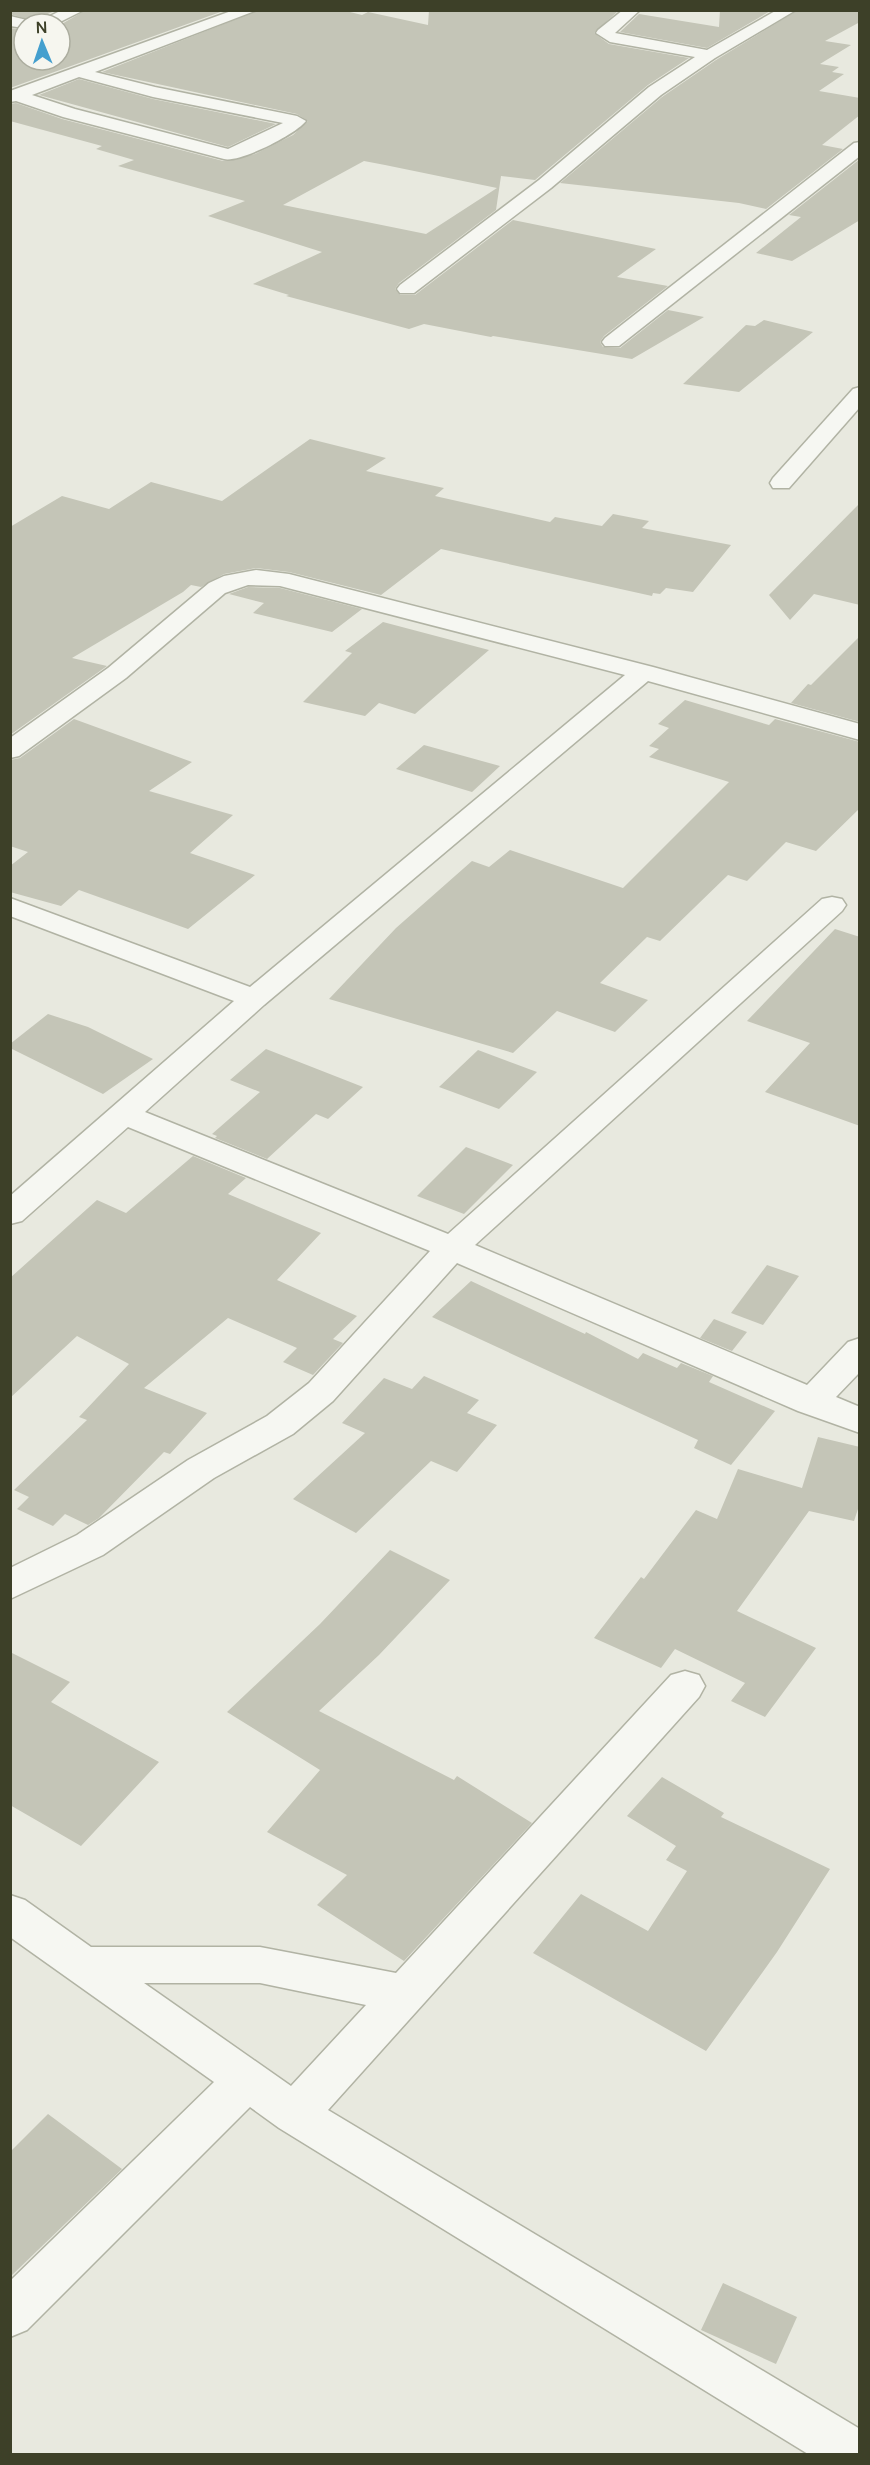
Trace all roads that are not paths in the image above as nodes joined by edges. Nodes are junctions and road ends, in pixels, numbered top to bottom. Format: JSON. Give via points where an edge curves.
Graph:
{"nodes":[{"id":1,"x":250,"y":10,"type":"edge"},
{"id":2,"x":633,"y":10,"type":"edge"},
{"id":3,"x":789,"y":10,"type":"edge"},
{"id":4,"x":709,"y":54,"type":"junction"},
{"id":5,"x":78,"y":72,"type":"junction"},
{"id":6,"x":13,"y":96,"type":"edge"},
{"id":7,"x":860,"y":147,"type":"edge"},
{"id":8,"x":407,"y":289,"type":"dead end"},
{"id":9,"x":612,"y":342,"type":"dead end"},
{"id":10,"x":860,"y":393,"type":"edge"},
{"id":11,"x":781,"y":483,"type":"dead end"},
{"id":12,"x":644,"y":672,"type":"junction"},
{"id":13,"x":860,"y":732,"type":"edge"},
{"id":14,"x":10,"y":750,"type":"edge"},
{"id":15,"x":832,"y":905,"type":"dead end"},
{"id":16,"x":10,"y":906,"type":"edge"},
{"id":17,"x":255,"y":999,"type":"junction"},
{"id":18,"x":123,"y":1114,"type":"junction"},
{"id":19,"x":10,"y":1214,"type":"edge"},
{"id":20,"x":452,"y":1248,"type":"junction"},
{"id":21,"x":860,"y":1350,"type":"edge"},
{"id":22,"x":811,"y":1402,"type":"junction"},
{"id":23,"x":860,"y":1421,"type":"edge"},
{"id":24,"x":10,"y":1585,"type":"edge"},
{"id":25,"x":685,"y":1686,"type":"dead end"},
{"id":26,"x":10,"y":1913,"type":"edge"},
{"id":27,"x":86,"y":1965,"type":"junction"},
{"id":28,"x":406,"y":1994,"type":"junction"},
{"id":29,"x":247,"y":2080,"type":"junction"},
{"id":30,"x":295,"y":2114,"type":"junction"},
{"id":31,"x":10,"y":2314,"type":"edge"},
{"id":32,"x":854,"y":2454,"type":"edge"}],
"edges":[{"from":1,"to":5,"type":"street"},
{"from":2,"to":4,"type":"street","via":[[604,33]]},
{"from":3,"to":4,"type":"street"},
{"from":4,"to":8,"type":"street","via":[[655,91],[545,184]]},
{"from":5,"to":6,"type":"street"},
{"from":5,"to":6,"type":"street","via":[[153,92],[297,121],[284,131],[230,155]]},
{"from":7,"to":9,"type":"street","via":[[775,218],[730,248]]},
{"from":10,"to":11,"type":"street"},
{"from":12,"to":13,"type":"street"},
{"from":12,"to":14,"type":"street","via":[[281,579],[231,579],[117,673]]},
{"from":12,"to":17,"type":"street"},
{"from":15,"to":20,"type":"street"},
{"from":16,"to":17,"type":"street"},
{"from":17,"to":18,"type":"street"},
{"from":18,"to":19,"type":"street"},
{"from":18,"to":20,"type":"street"},
{"from":20,"to":22,"type":"street"},
{"from":20,"to":24,"type":"street","via":[[321,1392],[280,1425],[201,1469],[90,1545]]},
{"from":21,"to":22,"type":"street"},
{"from":22,"to":23,"type":"street"},
{"from":25,"to":28,"type":"street"},
{"from":26,"to":27,"type":"street"},
{"from":27,"to":28,"type":"street","via":[[260,1965]]},
{"from":27,"to":29,"type":"street"},
{"from":28,"to":30,"type":"street"},
{"from":29,"to":30,"type":"street"},
{"from":29,"to":31,"type":"street"},
{"from":30,"to":32,"type":"street"}]}
